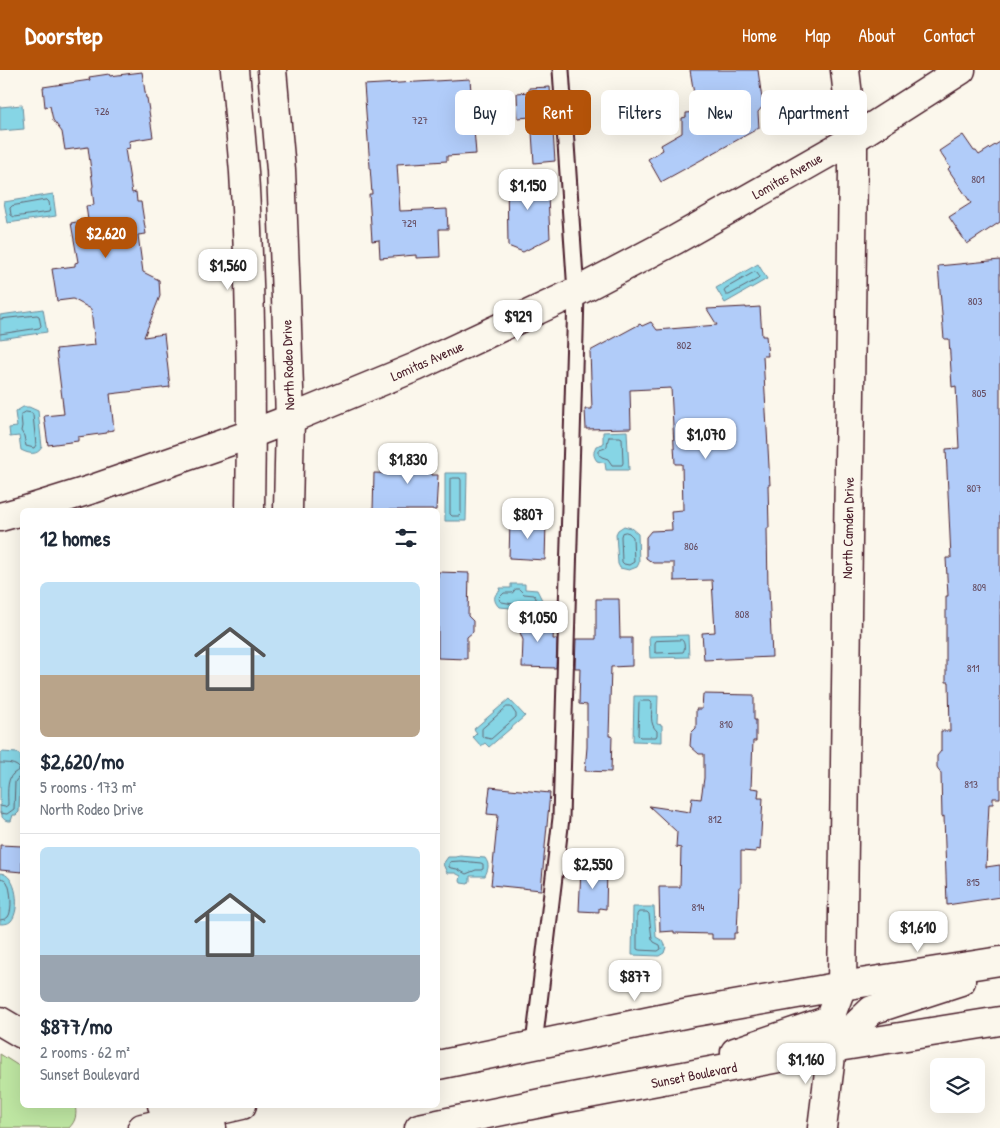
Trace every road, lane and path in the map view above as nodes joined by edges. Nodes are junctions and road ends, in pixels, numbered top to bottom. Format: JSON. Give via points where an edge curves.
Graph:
{"nodes":[{"id":1,"x":235,"y":70,"type":"edge"},
{"id":2,"x":272,"y":70,"type":"edge"},
{"id":3,"x":561,"y":70,"type":"edge"},
{"id":4,"x":845,"y":70,"type":"edge"},
{"id":5,"x":961,"y":70,"type":"edge"},
{"id":6,"x":853,"y":139,"type":"junction"},
{"id":7,"x":576,"y":292,"type":"junction"},
{"id":8,"x":290,"y":419,"type":"junction"},
{"id":9,"x":251,"y":434,"type":"junction"},
{"id":10,"x":31,"y":508,"type":"edge"},
{"id":11,"x":250,"y":508,"type":"edge"},
{"id":12,"x":288,"y":508,"type":"edge"},
{"id":13,"x":20,"y":511,"type":"edge"},
{"id":14,"x":0,"y":518,"type":"edge"},
{"id":15,"x":1000,"y":961,"type":"edge"},
{"id":16,"x":1000,"y":968,"type":"edge"},
{"id":17,"x":842,"y":986,"type":"junction"},
{"id":18,"x":0,"y":1021,"type":"edge"},
{"id":19,"x":1000,"y":1021,"type":"edge"},
{"id":20,"x":20,"y":1033,"type":"edge"},
{"id":21,"x":534,"y":1044,"type":"junction"},
{"id":22,"x":832,"y":1048,"type":"junction"},
{"id":23,"x":440,"y":1064,"type":"edge"},
{"id":24,"x":642,"y":1085,"type":"junction"},
{"id":25,"x":173,"y":1108,"type":"edge"},
{"id":26,"x":231,"y":1108,"type":"edge"},
{"id":27,"x":202,"y":1116,"type":"edge"},
{"id":28,"x":142,"y":1128,"type":"edge"},
{"id":29,"x":419,"y":1128,"type":"edge"},
{"id":30,"x":822,"y":1128,"type":"edge"}],
"edges":[{"from":1,"to":9,"type":"street","via":[[244,172]]},
{"from":2,"to":8,"type":"street","name":"North Rodeo Drive","via":[[281,179]]},
{"from":3,"to":7,"type":"lane"},
{"from":4,"to":6,"type":"street","name":"North Camden Drive"},
{"from":5,"to":6,"type":"street","name":"Lomitas Avenue"},
{"from":6,"to":7,"type":"street","name":"Lomitas Avenue"},
{"from":6,"to":17,"type":"street","name":"North Camden Drive"},
{"from":7,"to":8,"type":"street","name":"Lomitas Avenue","via":[[416,367]]},
{"from":7,"to":21,"type":"lane","via":[[561,818]]},
{"from":8,"to":9,"type":"street","name":"Lomitas Avenue"},
{"from":8,"to":12,"type":"street","name":"North Rodeo Drive"},
{"from":9,"to":10,"type":"street","name":"Lomitas Avenue"},
{"from":9,"to":11,"type":"street"},
{"from":13,"to":14,"type":"street","name":"Lomitas Avenue"},
{"from":15,"to":17,"type":"street"},
{"from":16,"to":22,"type":"street","via":[[872,1010]]},
{"from":17,"to":21,"type":"street"},
{"from":17,"to":24,"type":"street","via":[[829,1020]]},
{"from":18,"to":20,"type":"street"},
{"from":19,"to":22,"type":"street","name":"Sunset Boulevard"},
{"from":21,"to":23,"type":"street"},
{"from":22,"to":24,"type":"street","name":"Sunset Boulevard"},
{"from":22,"to":30,"type":"street"},
{"from":24,"to":29,"type":"street","name":"Sunset Boulevard"},
{"from":25,"to":27,"type":"street"},
{"from":26,"to":27,"type":"street"},
{"from":27,"to":28,"type":"street"}]}
